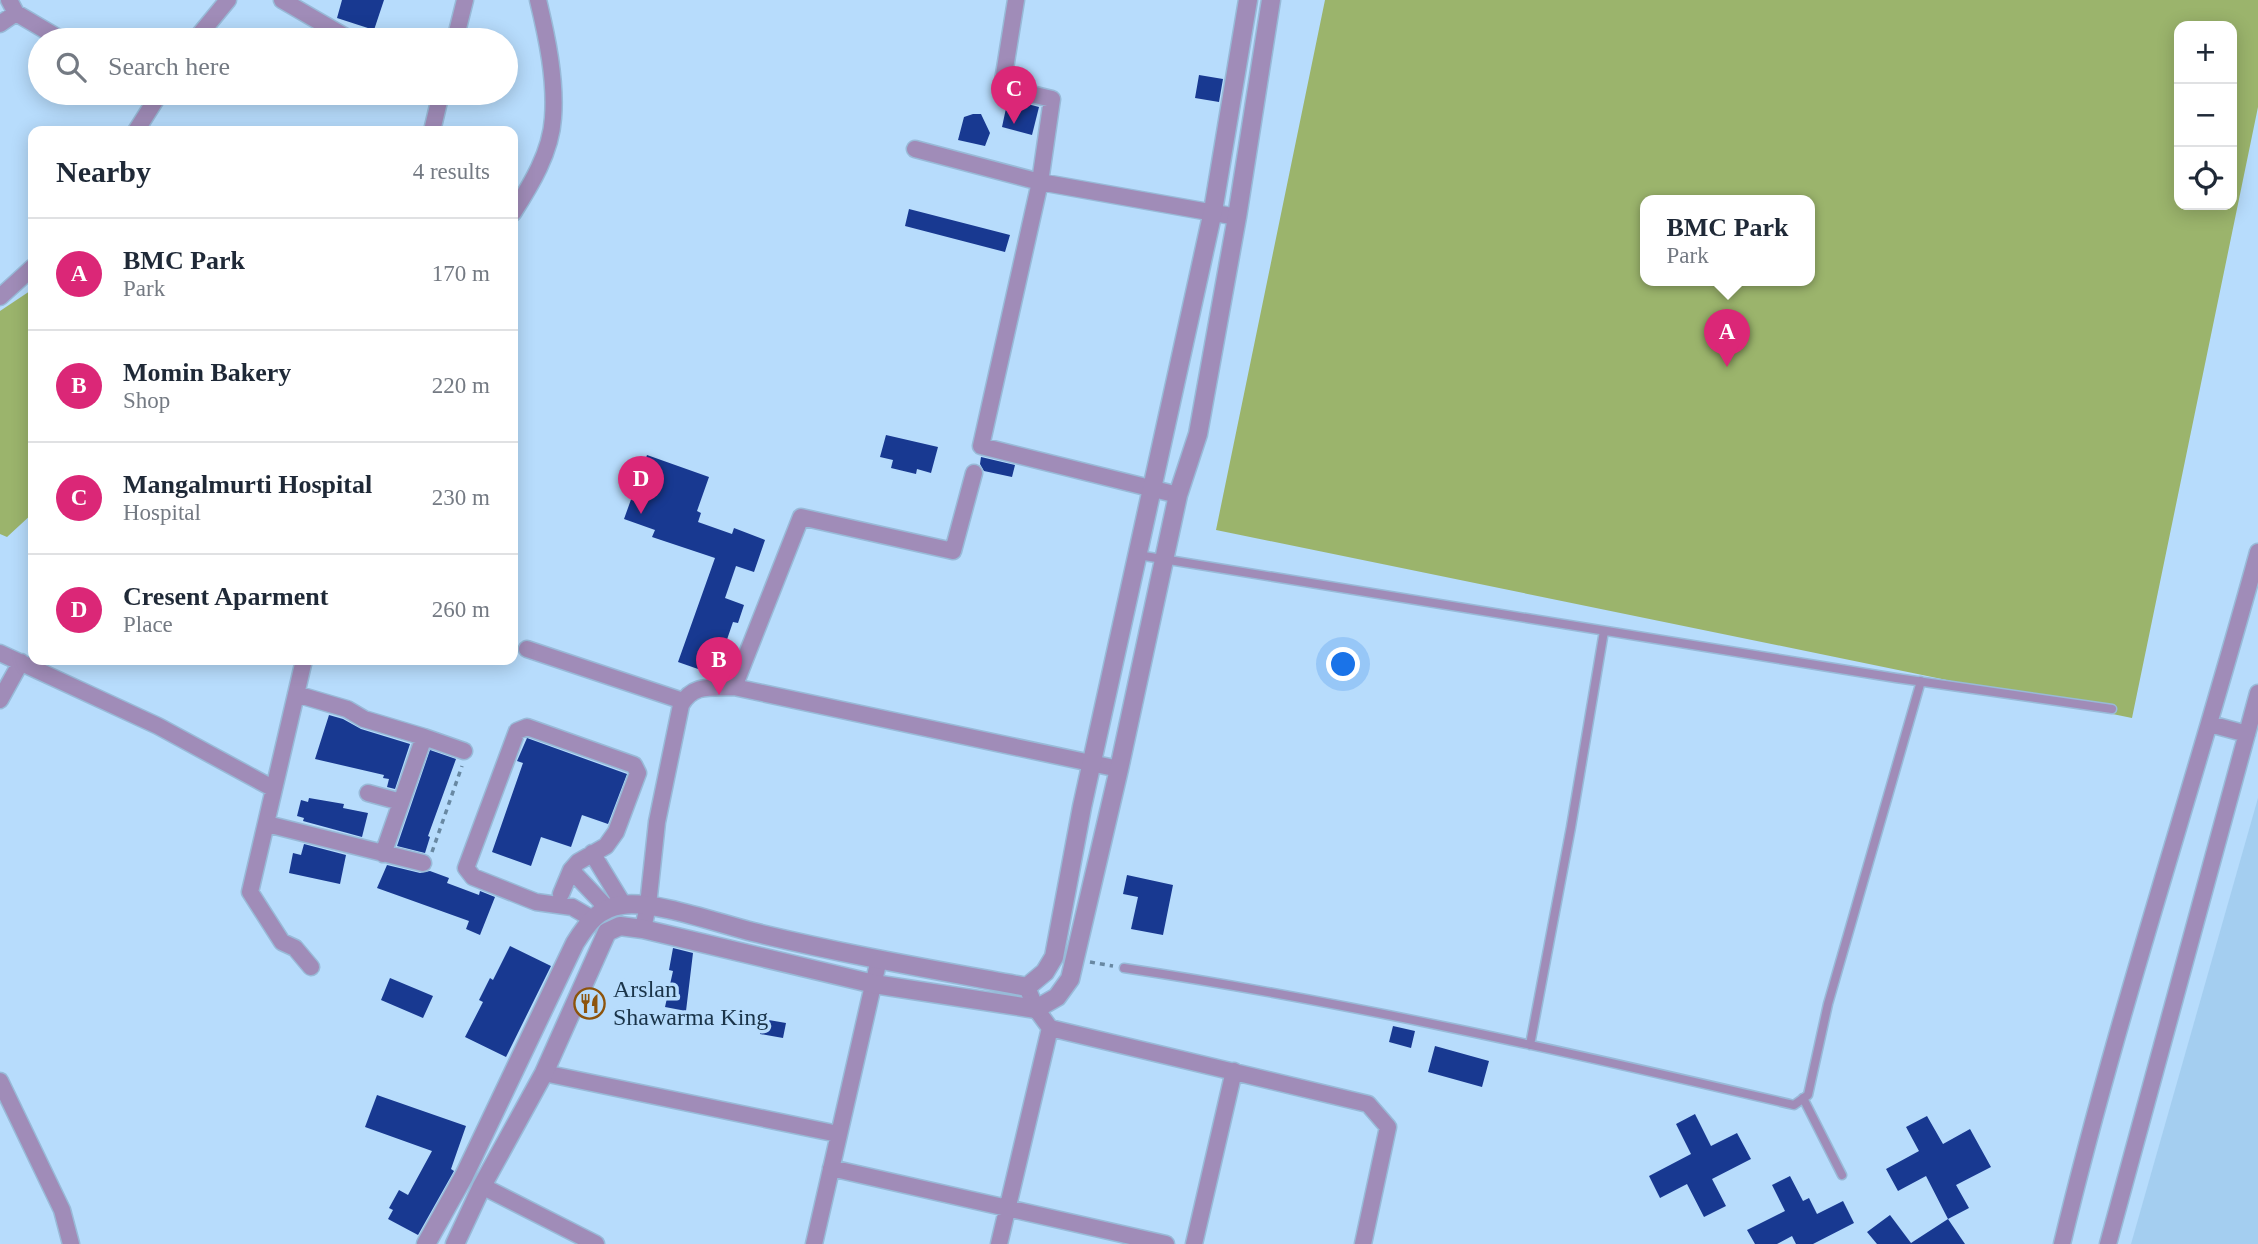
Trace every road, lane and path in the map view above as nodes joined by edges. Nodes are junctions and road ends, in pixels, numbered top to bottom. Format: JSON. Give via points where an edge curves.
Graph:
{"nodes":[{"id":1,"x":228,"y":0,"type":"edge"},
{"id":2,"x":282,"y":0,"type":"edge"},
{"id":3,"x":465,"y":0,"type":"edge"},
{"id":4,"x":538,"y":0,"type":"edge"},
{"id":5,"x":1016,"y":0,"type":"edge"},
{"id":6,"x":1248,"y":0,"type":"edge"},
{"id":7,"x":1271,"y":0,"type":"edge"},
{"id":8,"x":12,"y":6,"type":"edge"},
{"id":9,"x":0,"y":24,"type":"edge"},
{"id":10,"x":44,"y":28,"type":"edge"},
{"id":11,"x":205,"y":28,"type":"edge"},
{"id":12,"x":330,"y":28,"type":"edge"},
{"id":13,"x":458,"y":28,"type":"edge"},
{"id":14,"x":152,"y":105,"type":"edge"},
{"id":15,"x":439,"y":105,"type":"edge"},
{"id":16,"x":139,"y":126,"type":"edge"},
{"id":17,"x":433,"y":126,"type":"edge"},
{"id":18,"x":915,"y":149,"type":"dead end"},
{"id":19,"x":1040,"y":181,"type":"junction"},
{"id":20,"x":518,"y":204,"type":"edge"},
{"id":21,"x":1213,"y":212,"type":"junction"},
{"id":22,"x":1237,"y":217,"type":"junction"},
{"id":23,"x":28,"y":272,"type":"edge"},
{"id":24,"x":0,"y":297,"type":"edge"},
{"id":25,"x":974,"y":473,"type":"dead end"},
{"id":26,"x":1153,"y":488,"type":"junction"},
{"id":27,"x":1178,"y":495,"type":"junction"},
{"id":28,"x":2258,"y":552,"type":"edge"},
{"id":29,"x":1138,"y":555,"type":"junction"},
{"id":30,"x":1165,"y":560,"type":"junction"},
{"id":31,"x":1604,"y":631,"type":"junction"},
{"id":32,"x":527,"y":649,"type":"dead end"},
{"id":33,"x":0,"y":653,"type":"edge"},
{"id":34,"x":22,"y":662,"type":"junction"},
{"id":35,"x":28,"y":665,"type":"edge"},
{"id":36,"x":28,"y":665,"type":"edge"},
{"id":37,"x":303,"y":665,"type":"edge"},
{"id":38,"x":1921,"y":681,"type":"junction"},
{"id":39,"x":734,"y":687,"type":"junction"},
{"id":40,"x":2258,"y":693,"type":"edge"},
{"id":41,"x":296,"y":694,"type":"junction"},
{"id":42,"x":0,"y":700,"type":"edge"},
{"id":43,"x":683,"y":701,"type":"junction"},
{"id":44,"x":2112,"y":709,"type":"dead end"},
{"id":45,"x":2210,"y":724,"type":"junction"},
{"id":46,"x":2247,"y":734,"type":"junction"},
{"id":47,"x":424,"y":737,"type":"junction"},
{"id":48,"x":464,"y":751,"type":"joint"},
{"id":49,"x":1093,"y":762,"type":"junction"},
{"id":50,"x":1119,"y":769,"type":"junction"},
{"id":51,"x":274,"y":789,"type":"junction"},
{"id":52,"x":368,"y":793,"type":"dead end"},
{"id":53,"x":401,"y":802,"type":"junction"},
{"id":54,"x":1082,"y":807,"type":"junction"},
{"id":55,"x":1109,"y":813,"type":"junction"},
{"id":56,"x":267,"y":824,"type":"junction"},
{"id":57,"x":592,"y":853,"type":"junction"},
{"id":58,"x":383,"y":854,"type":"junction"},
{"id":59,"x":423,"y":863,"type":"joint"},
{"id":60,"x":571,"y":870,"type":"junction"},
{"id":61,"x":561,"y":894,"type":"dead end"},
{"id":62,"x":648,"y":905,"type":"junction"},
{"id":63,"x":615,"y":906,"type":"junction"},
{"id":64,"x":1063,"y":912,"type":"junction"},
{"id":65,"x":1084,"y":916,"type":"junction"},
{"id":66,"x":591,"y":918,"type":"junction"},
{"id":67,"x":643,"y":929,"type":"junction"},
{"id":68,"x":879,"y":959,"type":"junction"},
{"id":69,"x":1074,"y":960,"type":"junction"},
{"id":70,"x":311,"y":967,"type":"dead end"},
{"id":71,"x":1124,"y":968,"type":"joint"},
{"id":72,"x":874,"y":984,"type":"junction"},
{"id":73,"x":1027,"y":987,"type":"junction"},
{"id":74,"x":1036,"y":1009,"type":"junction"},
{"id":75,"x":1050,"y":1028,"type":"junction"},
{"id":76,"x":1530,"y":1045,"type":"junction"},
{"id":77,"x":1234,"y":1071,"type":"junction"},
{"id":78,"x":544,"y":1073,"type":"junction"},
{"id":79,"x":0,"y":1081,"type":"edge"},
{"id":80,"x":1803,"y":1098,"type":"junction"},
{"id":81,"x":838,"y":1134,"type":"junction"},
{"id":82,"x":831,"y":1168,"type":"junction"},
{"id":83,"x":1842,"y":1175,"type":"dead end"},
{"id":84,"x":482,"y":1186,"type":"junction"},
{"id":85,"x":1007,"y":1208,"type":"junction"},
{"id":86,"x":431,"y":1242,"type":"edge"},
{"id":87,"x":71,"y":1244,"type":"edge"},
{"id":88,"x":455,"y":1244,"type":"edge"},
{"id":89,"x":596,"y":1244,"type":"edge"},
{"id":90,"x":814,"y":1244,"type":"edge"},
{"id":91,"x":999,"y":1244,"type":"edge"},
{"id":92,"x":1166,"y":1244,"type":"edge"},
{"id":93,"x":1194,"y":1244,"type":"edge"},
{"id":94,"x":1363,"y":1244,"type":"edge"},
{"id":95,"x":2062,"y":1244,"type":"edge"},
{"id":96,"x":2108,"y":1244,"type":"edge"}],
"edges":[{"from":1,"to":11,"type":"street"},
{"from":2,"to":12,"type":"street"},
{"from":3,"to":13,"type":"street"},
{"from":4,"to":20,"type":"street","via":[[553,120],[537,172]]},
{"from":5,"to":19,"type":"street","via":[[1002,87],[1052,99]]},
{"from":6,"to":21,"type":"street"},
{"from":7,"to":22,"type":"street"},
{"from":8,"to":9,"type":"street"},
{"from":8,"to":10,"type":"street"},
{"from":14,"to":16,"type":"street"},
{"from":15,"to":17,"type":"street"},
{"from":18,"to":19,"type":"street"},
{"from":19,"to":21,"type":"street"},
{"from":19,"to":26,"type":"street","via":[[981,446]]},
{"from":21,"to":22,"type":"street"},
{"from":21,"to":26,"type":"street"},
{"from":22,"to":27,"type":"street","via":[[1198,434]]},
{"from":23,"to":24,"type":"street"},
{"from":25,"to":39,"type":"street","via":[[953,551],[801,517]]},
{"from":26,"to":27,"type":"street"},
{"from":26,"to":29,"type":"street"},
{"from":27,"to":30,"type":"street"},
{"from":28,"to":45,"type":"street"},
{"from":29,"to":30,"type":"lane"},
{"from":29,"to":49,"type":"street"},
{"from":30,"to":31,"type":"lane"},
{"from":30,"to":50,"type":"street"},
{"from":31,"to":38,"type":"lane"},
{"from":31,"to":76,"type":"lane"},
{"from":32,"to":43,"type":"street"},
{"from":33,"to":34,"type":"street"},
{"from":34,"to":35,"type":"street"},
{"from":34,"to":42,"type":"street"},
{"from":36,"to":51,"type":"street","via":[[158,726]]},
{"from":37,"to":41,"type":"street"},
{"from":38,"to":44,"type":"lane"},
{"from":38,"to":80,"type":"lane","via":[[1828,1004],[1808,1095]]},
{"from":39,"to":43,"type":"street","via":[[699,689]]},
{"from":39,"to":49,"type":"street"},
{"from":40,"to":46,"type":"street"},
{"from":41,"to":47,"type":"street"},
{"from":41,"to":51,"type":"street"},
{"from":43,"to":62,"type":"street","via":[[657,822]]},
{"from":45,"to":46,"type":"street"},
{"from":45,"to":95,"type":"street","via":[[2088,1135]]},
{"from":46,"to":96,"type":"street"},
{"from":47,"to":48,"type":"street"},
{"from":47,"to":53,"type":"street"},
{"from":48,"to":59,"type":"path","via":[[429,858]]},
{"from":49,"to":50,"type":"street"},
{"from":49,"to":54,"type":"street"},
{"from":50,"to":55,"type":"street"},
{"from":51,"to":56,"type":"street"},
{"from":52,"to":53,"type":"street"},
{"from":53,"to":58,"type":"street"},
{"from":54,"to":55,"type":"street"},
{"from":54,"to":64,"type":"street"},
{"from":55,"to":65,"type":"street"},
{"from":56,"to":58,"type":"street"},
{"from":56,"to":70,"type":"street","via":[[250,892],[282,942],[295,948]]},
{"from":57,"to":60,"type":"street"},
{"from":57,"to":63,"type":"street"},
{"from":57,"to":66,"type":"street","via":[[606,846],[616,832],[638,773],[634,765],[527,727],[517,732],[466,868],[473,877],[536,902],[572,907]]},
{"from":58,"to":59,"type":"street"},
{"from":60,"to":61,"type":"street"},
{"from":60,"to":63,"type":"street"},
{"from":62,"to":63,"type":"street"},
{"from":62,"to":67,"type":"street"},
{"from":62,"to":68,"type":"street"},
{"from":63,"to":66,"type":"street"},
{"from":64,"to":65,"type":"street"},
{"from":64,"to":73,"type":"street","via":[[1054,957]]},
{"from":65,"to":69,"type":"street"},
{"from":66,"to":86,"type":"street"},
{"from":67,"to":72,"type":"street"},
{"from":67,"to":78,"type":"street","via":[[620,926],[607,932]]},
{"from":68,"to":72,"type":"street"},
{"from":68,"to":73,"type":"street"},
{"from":69,"to":71,"type":"path"},
{"from":69,"to":74,"type":"street","via":[[1070,979],[1057,997]]},
{"from":71,"to":76,"type":"lane"},
{"from":72,"to":74,"type":"street"},
{"from":72,"to":81,"type":"street"},
{"from":73,"to":74,"type":"street"},
{"from":74,"to":75,"type":"street"},
{"from":75,"to":77,"type":"street"},
{"from":75,"to":85,"type":"street"},
{"from":76,"to":80,"type":"lane","via":[[1794,1105]]},
{"from":77,"to":93,"type":"street"},
{"from":77,"to":94,"type":"street","via":[[1368,1104],[1388,1127]]},
{"from":78,"to":81,"type":"street"},
{"from":78,"to":84,"type":"street"},
{"from":79,"to":87,"type":"street","via":[[62,1210]]},
{"from":80,"to":83,"type":"lane"},
{"from":81,"to":82,"type":"street"},
{"from":82,"to":85,"type":"street"},
{"from":82,"to":90,"type":"street"},
{"from":84,"to":88,"type":"street"},
{"from":84,"to":89,"type":"street"},
{"from":85,"to":91,"type":"street"},
{"from":85,"to":92,"type":"street"}]}
